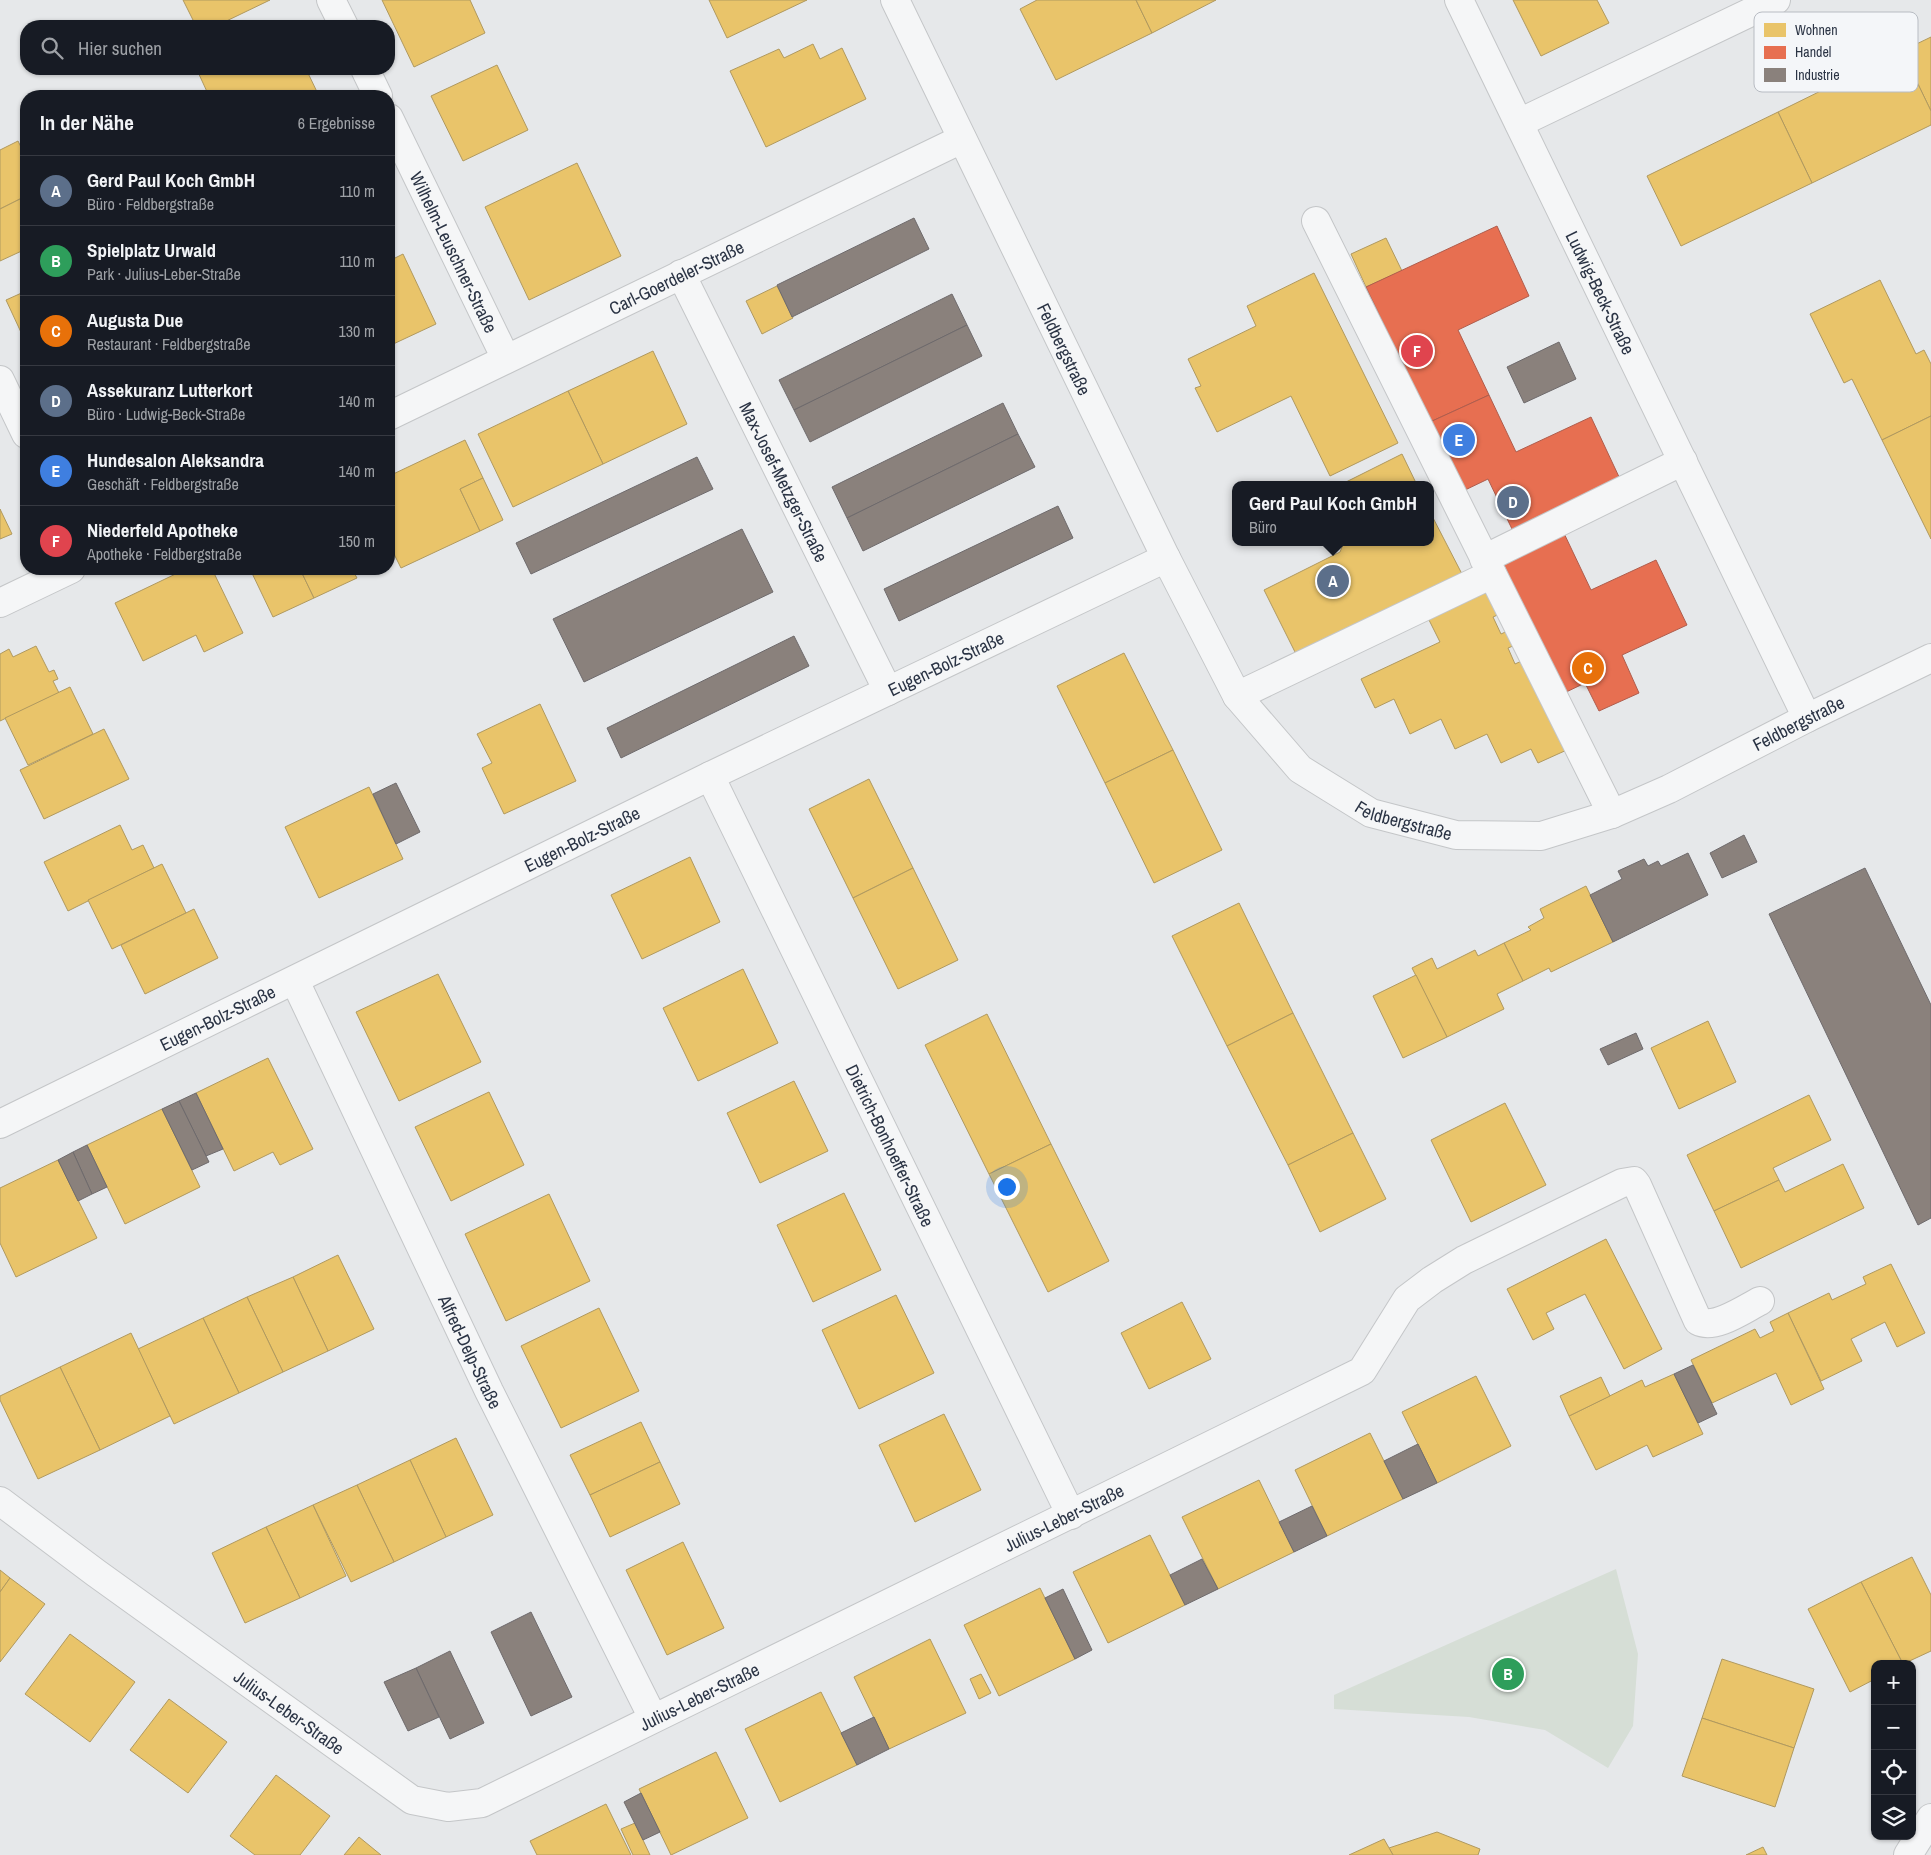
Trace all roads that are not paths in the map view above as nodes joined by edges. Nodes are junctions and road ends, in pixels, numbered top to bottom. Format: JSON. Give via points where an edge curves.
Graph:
{"nodes":[{"id":1,"x":331,"y":0,"type":"edge"},
{"id":2,"x":895,"y":0,"type":"edge"},
{"id":3,"x":1459,"y":0,"type":"edge"},
{"id":4,"x":1776,"y":0,"type":"edge"},
{"id":5,"x":341,"y":20,"type":"edge"},
{"id":6,"x":368,"y":75,"type":"edge"},
{"id":7,"x":375,"y":90,"type":"edge"},
{"id":8,"x":1519,"y":123,"type":"junction"},
{"id":9,"x":395,"y":130,"type":"edge"},
{"id":10,"x":962,"y":139,"type":"junction"},
{"id":11,"x":1316,"y":221,"type":"dead end"},
{"id":12,"x":681,"y":274,"type":"junction"},
{"id":13,"x":506,"y":359,"type":"junction"},
{"id":14,"x":0,"y":380,"type":"edge"},
{"id":15,"x":395,"y":413,"type":"edge"},
{"id":16,"x":20,"y":422,"type":"edge"},
{"id":17,"x":1683,"y":461,"type":"junction"},
{"id":18,"x":1166,"y":558,"type":"junction"},
{"id":19,"x":1488,"y":566,"type":"junction"},
{"id":20,"x":58,"y":575,"type":"edge"},
{"id":21,"x":0,"y":603,"type":"edge"},
{"id":22,"x":1931,"y":658,"type":"edge"},
{"id":23,"x":888,"y":691,"type":"junction"},
{"id":24,"x":1237,"y":696,"type":"junction"},
{"id":25,"x":1807,"y":718,"type":"junction"},
{"id":26,"x":710,"y":776,"type":"junction"},
{"id":27,"x":1612,"y":814,"type":"junction"},
{"id":28,"x":295,"y":980,"type":"junction"},
{"id":29,"x":0,"y":1124,"type":"edge"},
{"id":30,"x":1760,"y":1301,"type":"dead end"},
{"id":31,"x":0,"y":1502,"type":"edge"},
{"id":32,"x":1071,"y":1515,"type":"junction"},
{"id":33,"x":654,"y":1718,"type":"junction"},
{"id":34,"x":1931,"y":1818,"type":"edge"},
{"id":35,"x":1908,"y":1855,"type":"edge"}],
"edges":[{"from":1,"to":5,"type":"street"},
{"from":2,"to":10,"type":"street","name":"Feldbergstraße"},
{"from":3,"to":8,"type":"street","name":"Ludwig-Beck-Straße"},
{"from":4,"to":8,"type":"street"},
{"from":6,"to":7,"type":"street"},
{"from":8,"to":17,"type":"street","name":"Ludwig-Beck-Straße"},
{"from":9,"to":13,"type":"street","name":"Wilhelm-Leuschner-Straße"},
{"from":10,"to":12,"type":"street","name":"Carl-Goerdeler-Straße"},
{"from":10,"to":18,"type":"street","name":"Feldbergstraße"},
{"from":11,"to":19,"type":"street"},
{"from":12,"to":13,"type":"street","name":"Carl-Goerdeler-Straße"},
{"from":12,"to":23,"type":"street","name":"Max-Josef-Metzger-Straße"},
{"from":13,"to":15,"type":"street","name":"Carl-Goerdeler-Straße"},
{"from":14,"to":16,"type":"street"},
{"from":17,"to":19,"type":"street"},
{"from":17,"to":25,"type":"street","name":"Ludwig-Beck-Straße"},
{"from":18,"to":23,"type":"street","name":"Eugen-Bolz-Straße"},
{"from":18,"to":24,"type":"street","name":"Feldbergstraße"},
{"from":19,"to":24,"type":"street"},
{"from":19,"to":27,"type":"street"},
{"from":20,"to":21,"type":"street"},
{"from":22,"to":25,"type":"street","name":"Feldbergstraße"},
{"from":23,"to":26,"type":"street","name":"Eugen-Bolz-Straße"},
{"from":24,"to":27,"type":"street","name":"Feldbergstraße","via":[[1300,769],[1371,813],[1456,835],[1540,836]]},
{"from":25,"to":27,"type":"street","name":"Feldbergstraße","via":[[1669,789]]},
{"from":26,"to":28,"type":"street","name":"Eugen-Bolz-Straße"},
{"from":26,"to":32,"type":"street","name":"Dietrich-Bonhoeffer-Straße"},
{"from":28,"to":29,"type":"street","name":"Eugen-Bolz-Straße"},
{"from":28,"to":33,"type":"street","name":"Alfred-Delp-Straße","via":[[489,1392]]},
{"from":30,"to":32,"type":"street","name":"Julius-Leber-Straße","via":[[1710,1324],[1698,1321],[1641,1192],[1634,1181],[1622,1182],[1464,1260],[1432,1280],[1407,1300],[1362,1371]]},
{"from":31,"to":33,"type":"street","name":"Julius-Leber-Straße","via":[[412,1800],[448,1807],[482,1803]]},
{"from":32,"to":33,"type":"street","name":"Julius-Leber-Straße"},
{"from":34,"to":35,"type":"street"}]}
